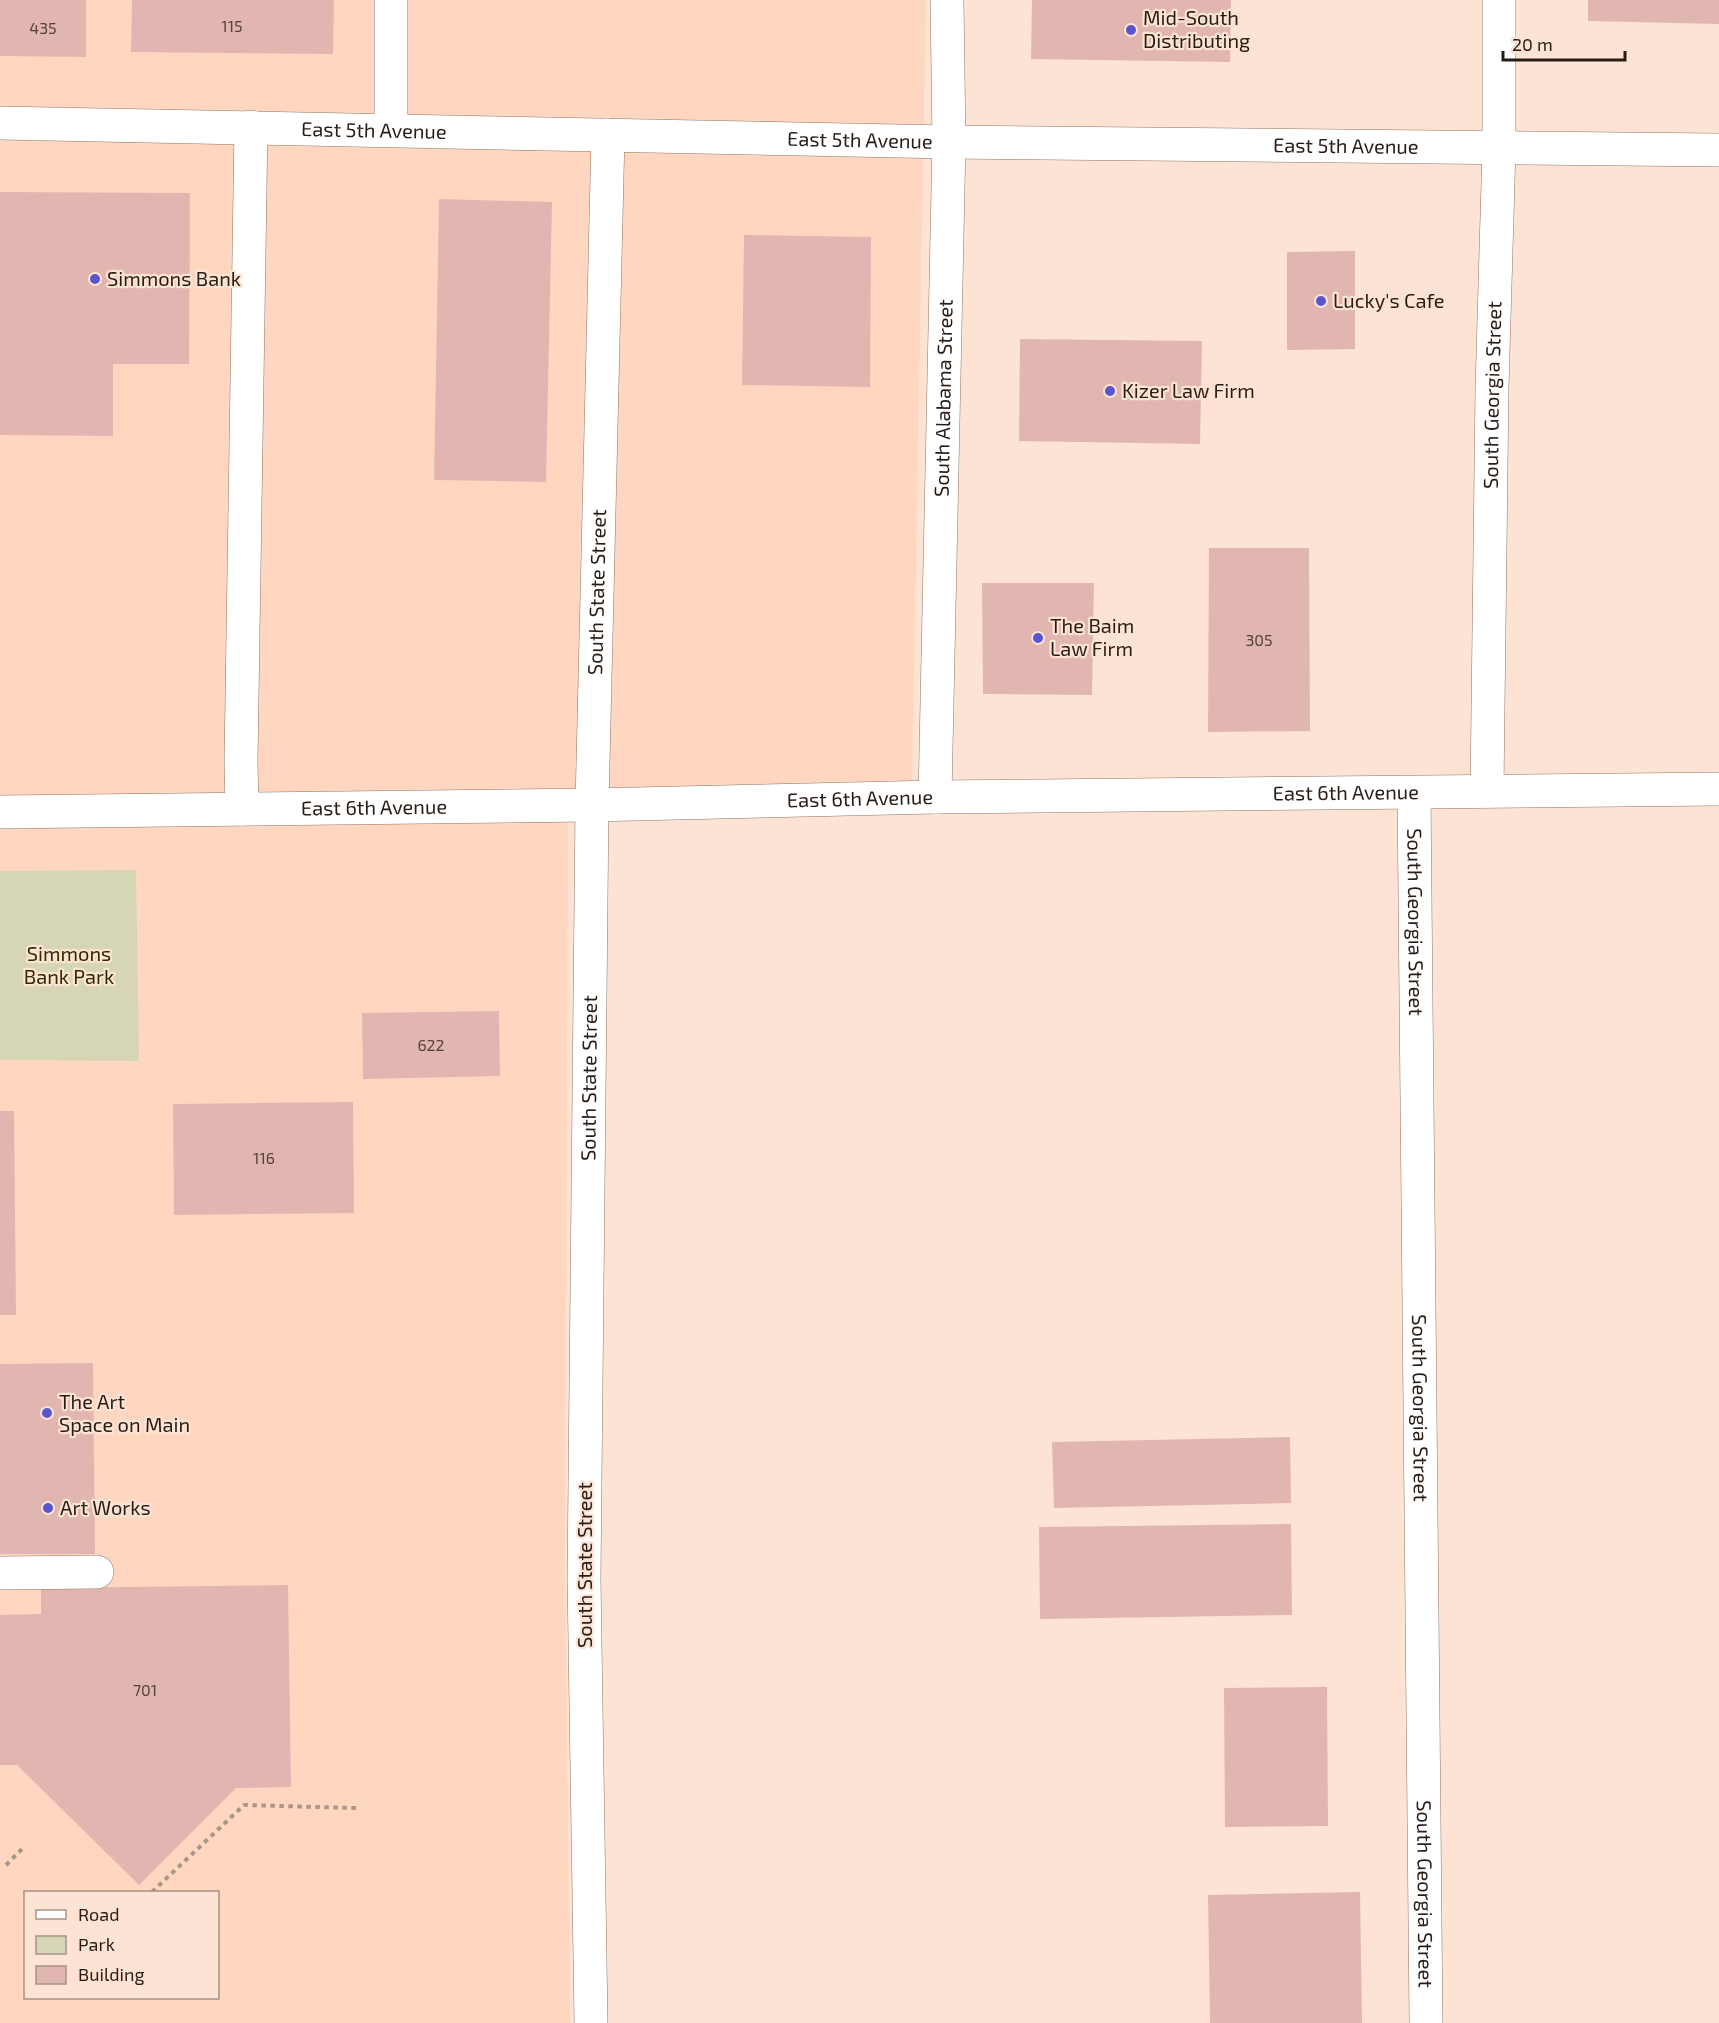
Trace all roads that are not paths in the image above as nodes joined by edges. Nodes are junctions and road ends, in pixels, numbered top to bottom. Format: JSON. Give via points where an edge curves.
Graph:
{"nodes":[{"id":1,"x":391,"y":0,"type":"edge"},
{"id":2,"x":947,"y":0,"type":"edge"},
{"id":3,"x":1499,"y":0,"type":"edge"},
{"id":4,"x":0,"y":123,"type":"edge"},
{"id":5,"x":251,"y":127,"type":"junction"},
{"id":6,"x":391,"y":129,"type":"junction"},
{"id":7,"x":608,"y":135,"type":"junction"},
{"id":8,"x":949,"y":142,"type":"junction"},
{"id":9,"x":1499,"y":148,"type":"junction"},
{"id":10,"x":1719,"y":150,"type":"edge"},
{"id":11,"x":1719,"y":789,"type":"edge"},
{"id":12,"x":1487,"y":791,"type":"junction"},
{"id":13,"x":1414,"y":793,"type":"junction"},
{"id":14,"x":935,"y":798,"type":"junction"},
{"id":15,"x":592,"y":805,"type":"junction"},
{"id":16,"x":242,"y":809,"type":"junction"},
{"id":17,"x":0,"y":812,"type":"edge"},
{"id":18,"x":97,"y":1572,"type":"dead end"},
{"id":19,"x":0,"y":1573,"type":"edge"},
{"id":20,"x":591,"y":2023,"type":"edge"},
{"id":21,"x":1426,"y":2023,"type":"edge"}],
"edges":[{"from":1,"to":6,"type":"street"},
{"from":2,"to":8,"type":"street","name":"South Alabama Street"},
{"from":3,"to":9,"type":"street","name":"South Georgia Street"},
{"from":4,"to":5,"type":"street","name":"East 5th Avenue"},
{"from":5,"to":6,"type":"street","name":"East 5th Avenue"},
{"from":5,"to":16,"type":"street"},
{"from":6,"to":7,"type":"street","name":"East 5th Avenue"},
{"from":7,"to":8,"type":"street","name":"East 5th Avenue"},
{"from":7,"to":15,"type":"street","name":"South State Street"},
{"from":8,"to":9,"type":"street","name":"East 5th Avenue"},
{"from":8,"to":14,"type":"street","name":"South Alabama Street"},
{"from":9,"to":10,"type":"street","name":"East 5th Avenue"},
{"from":9,"to":12,"type":"street","name":"South Georgia Street"},
{"from":11,"to":12,"type":"street","name":"East 6th Avenue"},
{"from":12,"to":13,"type":"street","name":"East 6th Avenue"},
{"from":13,"to":14,"type":"street","name":"East 6th Avenue"},
{"from":13,"to":21,"type":"street","name":"South Georgia Street"},
{"from":14,"to":15,"type":"street","name":"East 6th Avenue"},
{"from":15,"to":16,"type":"street","name":"East 6th Avenue"},
{"from":15,"to":20,"type":"street","name":"South State Street","via":[[584,1578]]},
{"from":16,"to":17,"type":"street","name":"East 6th Avenue"},
{"from":18,"to":19,"type":"street"}]}
